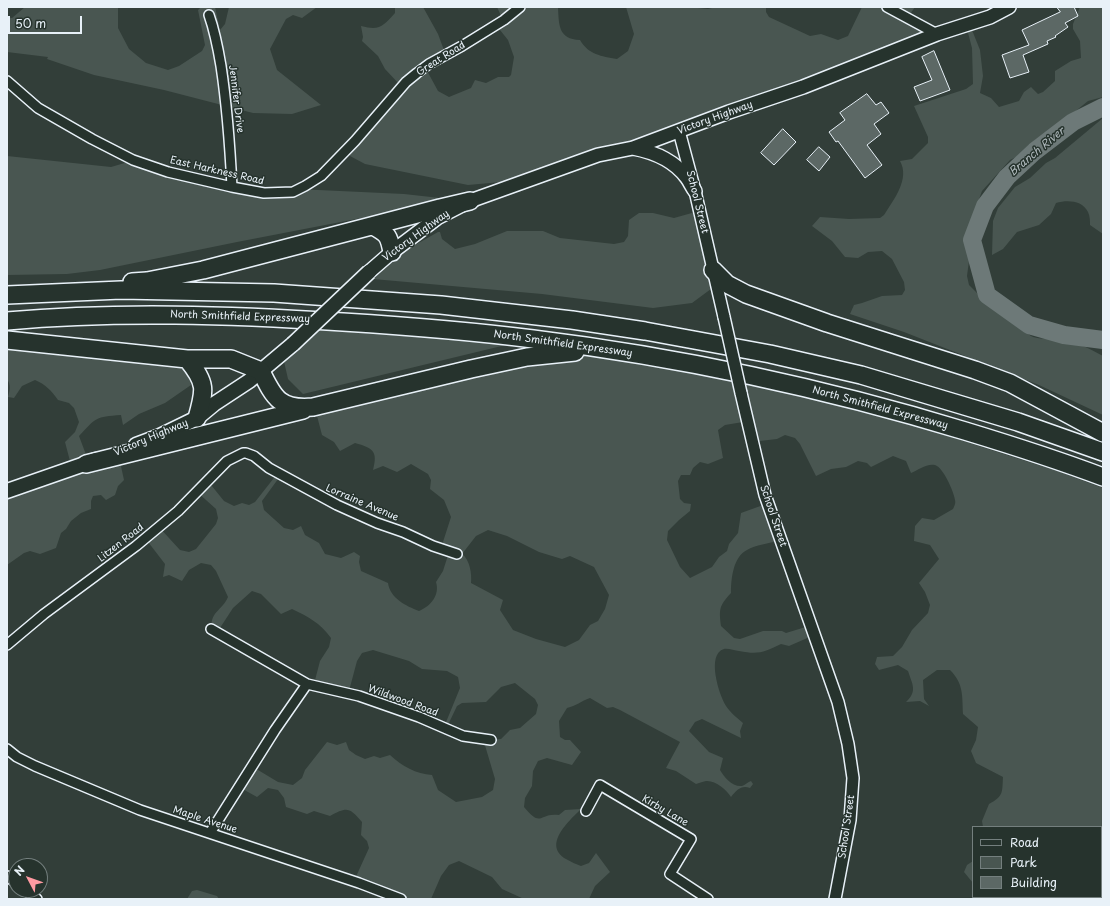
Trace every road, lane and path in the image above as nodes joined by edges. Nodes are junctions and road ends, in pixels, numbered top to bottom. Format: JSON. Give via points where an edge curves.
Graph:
{"nodes":[{"id":1,"x":520,"y":7,"type":"edge"},
{"id":2,"x":887,"y":7,"type":"edge"},
{"id":3,"x":1009,"y":7,"type":"edge"},
{"id":4,"x":209,"y":15,"type":"dead end"},
{"id":5,"x":937,"y":34,"type":"junction"},
{"id":6,"x":7,"y":82,"type":"edge"},
{"id":7,"x":679,"y":131,"type":"junction"},
{"id":8,"x":355,"y":141,"type":"joint"},
{"id":9,"x":633,"y":148,"type":"junction"},
{"id":10,"x":232,"y":187,"type":"junction"},
{"id":11,"x":695,"y":191,"type":"junction"},
{"id":12,"x":470,"y":202,"type":"junction"},
{"id":13,"x":373,"y":226,"type":"junction"},
{"id":14,"x":392,"y":252,"type":"junction"},
{"id":15,"x":713,"y":270,"type":"junction"},
{"id":16,"x":369,"y":272,"type":"joint"},
{"id":17,"x":79,"y":291,"type":"junction"},
{"id":18,"x":7,"y":295,"type":"edge"},
{"id":19,"x":7,"y":321,"type":"edge"},
{"id":20,"x":7,"y":340,"type":"edge"},
{"id":21,"x":639,"y":355,"type":"junction"},
{"id":22,"x":187,"y":359,"type":"junction"},
{"id":23,"x":261,"y":371,"type":"junction"},
{"id":24,"x":313,"y":407,"type":"junction"},
{"id":25,"x":197,"y":418,"type":"junction"},
{"id":26,"x":1103,"y":433,"type":"edge"},
{"id":27,"x":1103,"y":452,"type":"edge"},
{"id":28,"x":243,"y":454,"type":"joint"},
{"id":29,"x":86,"y":464,"type":"junction"},
{"id":30,"x":1103,"y":477,"type":"edge"},
{"id":31,"x":7,"y":491,"type":"edge"},
{"id":32,"x":457,"y":554,"type":"dead end"},
{"id":33,"x":211,"y":629,"type":"dead end"},
{"id":34,"x":7,"y":645,"type":"edge"},
{"id":35,"x":307,"y":684,"type":"junction"},
{"id":36,"x":491,"y":740,"type":"dead end"},
{"id":37,"x":7,"y":749,"type":"edge"},
{"id":38,"x":586,"y":811,"type":"dead end"},
{"id":39,"x":210,"y":833,"type":"junction"},
{"id":40,"x":401,"y":899,"type":"edge"},
{"id":41,"x":708,"y":899,"type":"edge"},
{"id":42,"x":834,"y":899,"type":"edge"}],
"edges":[{"from":1,"to":8,"type":"street","name":"Great Road","via":[[504,20],[417,72]]},
{"from":2,"to":5,"type":"street"},
{"from":3,"to":5,"type":"main road"},
{"from":4,"to":10,"type":"street","name":"Jennifer Drive","via":[[223,79]]},
{"from":5,"to":7,"type":"main road","name":"Victory Highway","via":[[803,88]]},
{"from":6,"to":10,"type":"street","name":"East Harkness Road","via":[[38,108],[122,155],[168,172]]},
{"from":7,"to":9,"type":"main road","name":"Victory Highway"},
{"from":7,"to":11,"type":"street","name":"School Street"},
{"from":8,"to":10,"type":"street","name":"East Harkness Road","via":[[321,176],[299,190],[269,193]]},
{"from":9,"to":11,"type":"main road","via":[[663,157],[679,168]]},
{"from":9,"to":12,"type":"main road","name":"Victory Highway","via":[[598,155]]},
{"from":11,"to":15,"type":"street","name":"School Street"},
{"from":12,"to":13,"type":"highway"},
{"from":12,"to":14,"type":"main road","name":"Victory Highway","via":[[437,218]]},
{"from":13,"to":14,"type":"highway","via":[[385,233]]},
{"from":13,"to":17,"type":"highway","via":[[203,270]]},
{"from":14,"to":16,"type":"main road","name":"Victory Highway"},
{"from":15,"to":26,"type":"highway","via":[[727,284],[746,294],[1010,383]]},
{"from":15,"to":42,"type":"street","name":"School Street","bridge":true,"via":[[765,495],[838,702],[848,744],[853,778],[850,820]]},
{"from":16,"to":23,"type":"main road","name":"Victory Highway","bridge":true},
{"from":17,"to":18,"type":"highway"},
{"from":17,"to":27,"type":"highway","via":[[274,293],[441,304],[645,331],[770,354],[861,375],[1018,422]]},
{"from":19,"to":21,"type":"highway","name":"North Smithfield Expressway","via":[[106,315],[280,317],[492,334]]},
{"from":20,"to":22,"type":"highway"},
{"from":21,"to":24,"type":"highway","via":[[585,352],[527,357]]},
{"from":21,"to":30,"type":"highway","name":"North Smithfield Expressway","via":[[746,375],[877,405],[1017,447]]},
{"from":22,"to":23,"type":"highway","via":[[231,359]]},
{"from":22,"to":25,"type":"highway","via":[[198,373],[203,387]]},
{"from":23,"to":24,"type":"highway","via":[[272,392],[281,402],[292,408]]},
{"from":23,"to":25,"type":"main road","name":"Victory Highway"},
{"from":24,"to":29,"type":"highway"},
{"from":25,"to":29,"type":"main road","name":"Victory Highway","via":[[160,436]]},
{"from":28,"to":32,"type":"street","name":"Lorraine Avenue","via":[[254,456],[269,468],[337,505]]},
{"from":28,"to":34,"type":"street","name":"Litzen Road","via":[[227,461],[178,511]]},
{"from":29,"to":31,"type":"main road","name":"Victory Highway"},
{"from":33,"to":35,"type":"street","name":"Wildwood Road"},
{"from":35,"to":36,"type":"street","name":"Wildwood Road","via":[[358,696],[419,717],[463,736]]},
{"from":35,"to":39,"type":"street"},
{"from":37,"to":39,"type":"street","name":"Maple Avenue","via":[[35,766],[115,800]]},
{"from":38,"to":41,"type":"street","name":"Kirby Lane","via":[[600,785],[691,839],[670,874]]},
{"from":39,"to":40,"type":"street","name":"Maple Avenue"}]}
